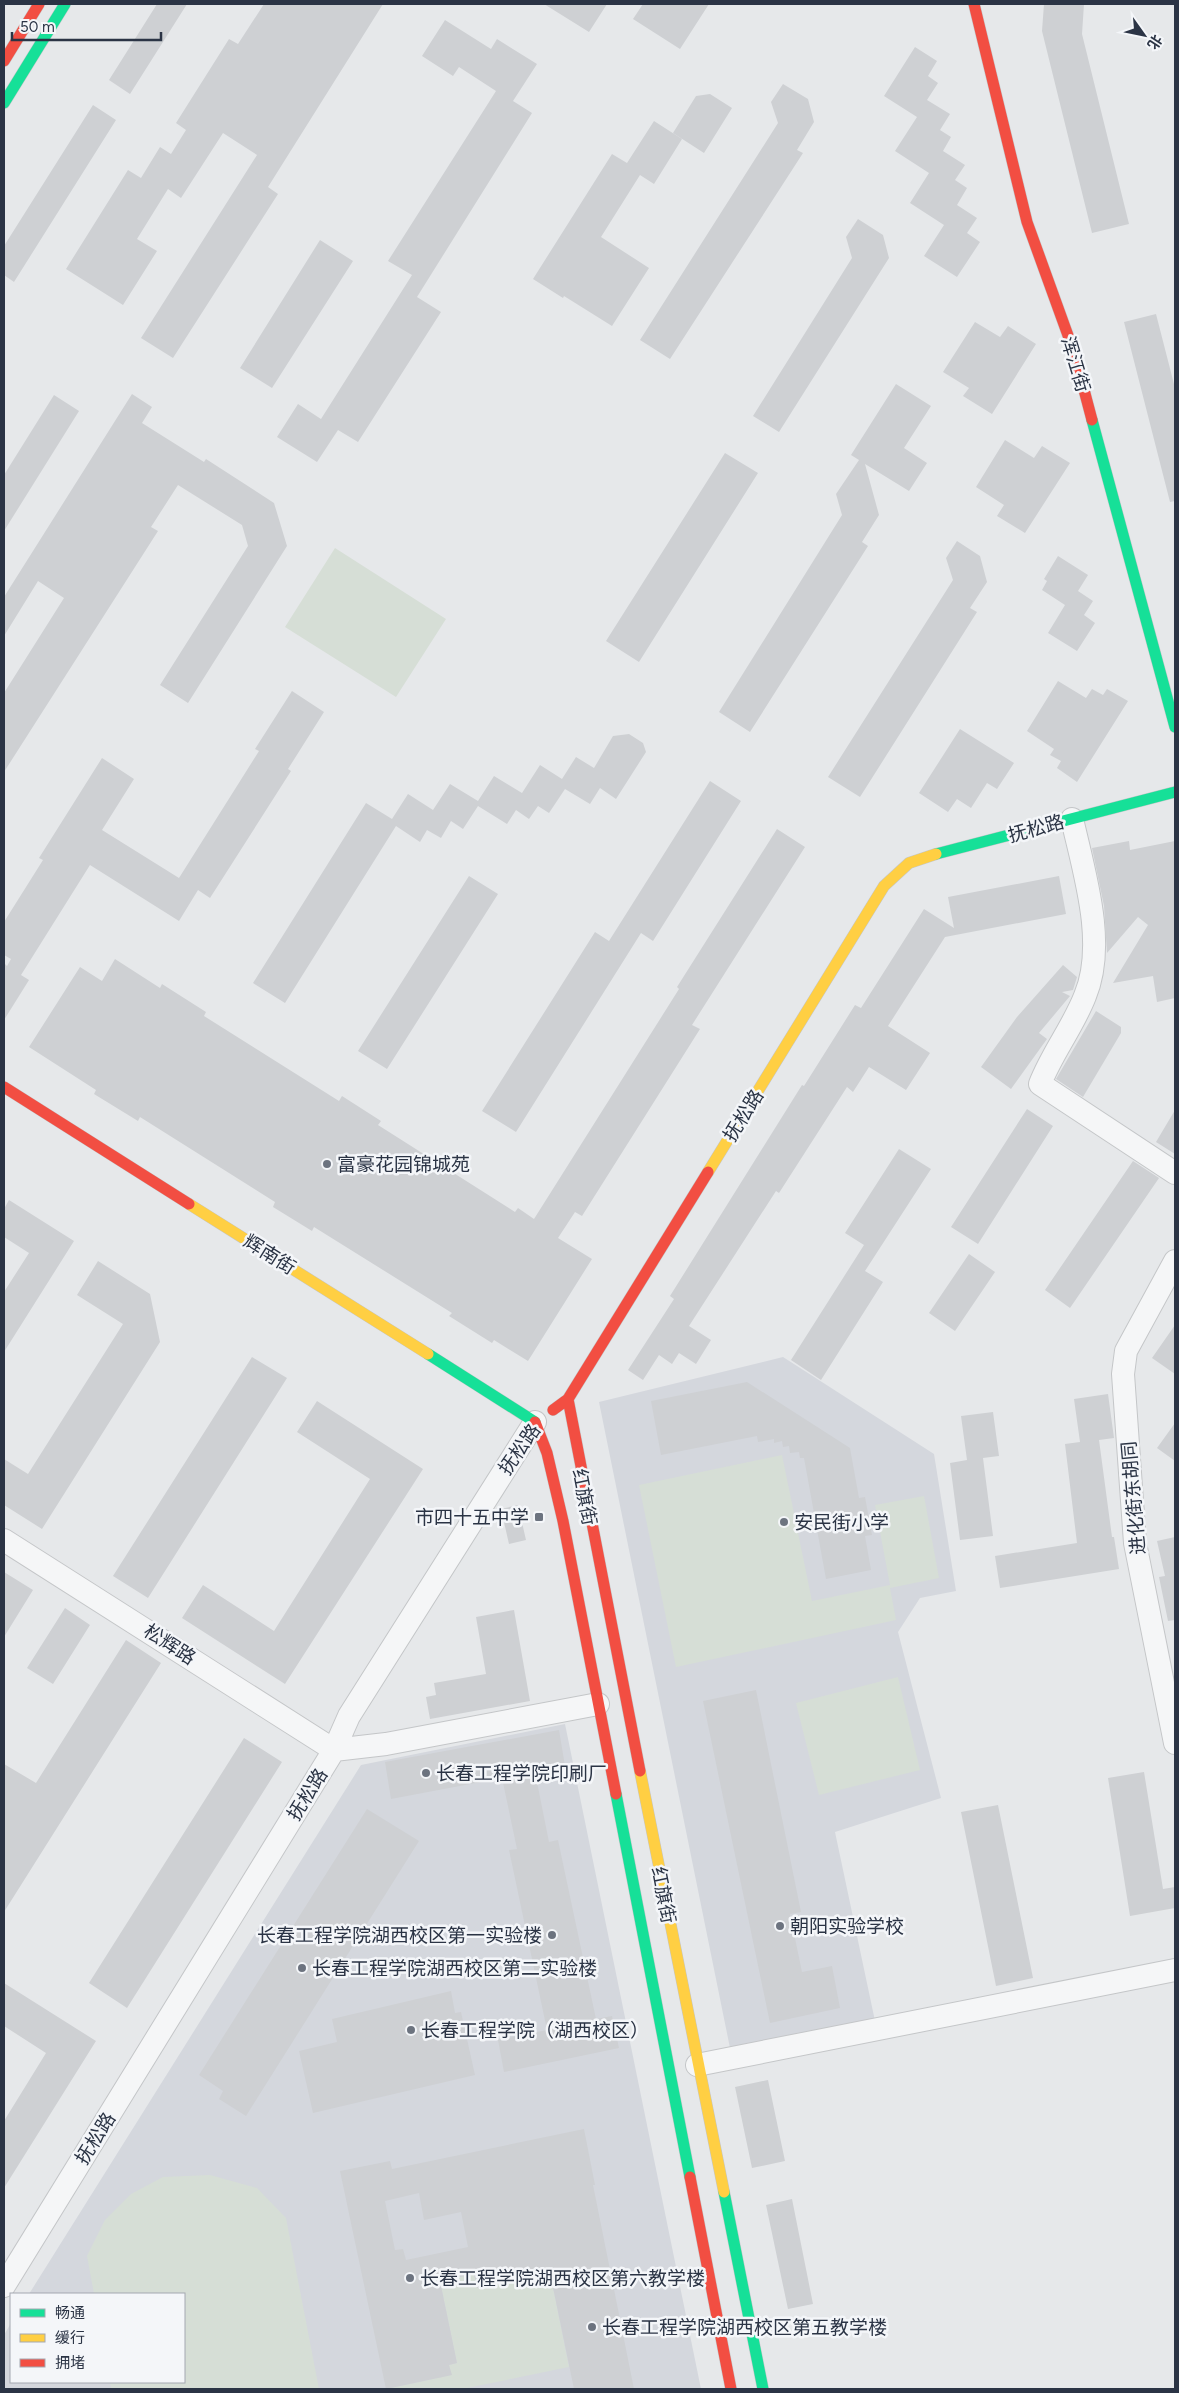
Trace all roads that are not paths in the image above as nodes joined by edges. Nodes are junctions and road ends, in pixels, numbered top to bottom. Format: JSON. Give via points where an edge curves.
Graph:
{"nodes":[{"id":1,"x":39,"y":4,"type":"edge"},
{"id":2,"x":65,"y":4,"type":"edge"},
{"id":3,"x":974,"y":4,"type":"edge"},
{"id":4,"x":4,"y":61,"type":"edge"},
{"id":5,"x":4,"y":103,"type":"edge"},
{"id":6,"x":1175,"y":727,"type":"edge"},
{"id":7,"x":1175,"y":792,"type":"edge"},
{"id":8,"x":1072,"y":819,"type":"junction"},
{"id":9,"x":4,"y":1087,"type":"edge"},
{"id":10,"x":1175,"y":1173,"type":"edge"},
{"id":11,"x":1175,"y":1261,"type":"edge"},
{"id":12,"x":568,"y":1400,"type":"junction"},
{"id":13,"x":535,"y":1422,"type":"junction"},
{"id":14,"x":4,"y":1540,"type":"edge"},
{"id":15,"x":598,"y":1704,"type":"junction"},
{"id":16,"x":1175,"y":1743,"type":"edge"},
{"id":17,"x":334,"y":1750,"type":"junction"},
{"id":18,"x":1175,"y":1970,"type":"edge"},
{"id":19,"x":697,"y":2065,"type":"junction"},
{"id":20,"x":4,"y":2286,"type":"edge"},
{"id":21,"x":731,"y":2389,"type":"edge"},
{"id":22,"x":763,"y":2389,"type":"edge"}],
"edges":[{"from":1,"to":4,"type":"street"},
{"from":2,"to":5,"type":"street"},
{"from":3,"to":6,"type":"street","name":"浑江街","via":[[1027,222],[1074,352]]},
{"from":7,"to":8,"type":"street","name":"抚松路"},
{"from":8,"to":10,"type":"street","via":[[1092,914],[1093,970],[1085,996],[1048,1062],[1040,1084]]},
{"from":8,"to":12,"type":"street","name":"抚松路","via":[[909,863],[884,886]]},
{"from":9,"to":13,"type":"street","name":"辉南街"},
{"from":11,"to":16,"type":"street","name":"进化街东胡同","via":[[1126,1352],[1123,1374],[1135,1543]]},
{"from":12,"to":13,"type":"street","name":"抚松路"},
{"from":12,"to":19,"type":"street","name":"红旗街"},
{"from":13,"to":15,"type":"street","name":"红旗街","via":[[547,1453]]},
{"from":13,"to":17,"type":"street","name":"抚松路","via":[[349,1716]]},
{"from":14,"to":17,"type":"street","name":"松辉路"},
{"from":15,"to":17,"type":"street","via":[[386,1744]]},
{"from":15,"to":21,"type":"street","name":"红旗街"},
{"from":17,"to":20,"type":"street","name":"抚松路"},
{"from":18,"to":19,"type":"street"},
{"from":19,"to":22,"type":"street","name":"红旗街"}]}
